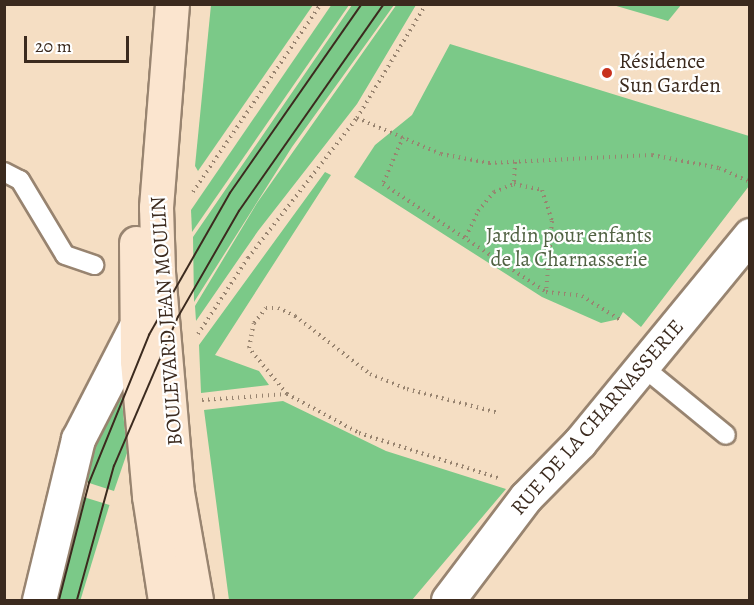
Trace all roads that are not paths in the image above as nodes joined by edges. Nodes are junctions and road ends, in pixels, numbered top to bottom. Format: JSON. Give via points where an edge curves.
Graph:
{"nodes":[{"id":1,"x":149,"y":4,"type":"edge"},
{"id":2,"x":172,"y":4,"type":"edge"},
{"id":3,"x":4,"y":172,"type":"edge"},
{"id":4,"x":750,"y":235,"type":"edge"},
{"id":5,"x":94,"y":265,"type":"dead end"},
{"id":6,"x":136,"y":326,"type":"junction"},
{"id":7,"x":643,"y":367,"type":"junction"},
{"id":8,"x":726,"y":435,"type":"dead end"},
{"id":9,"x":39,"y":600,"type":"edge"},
{"id":10,"x":165,"y":600,"type":"edge"},
{"id":11,"x":196,"y":600,"type":"edge"},
{"id":12,"x":448,"y":600,"type":"edge"}],
"edges":[{"from":1,"to":6,"type":"main road","name":"BOULEVARD JEAN MOULIN","via":[[136,207]]},
{"from":2,"to":11,"type":"main road","name":"BOULEVARD JEAN MOULIN","via":[[156,207],[157,250],[177,492]]},
{"from":3,"to":5,"type":"lane","via":[[20,180],[65,255]]},
{"from":4,"to":7,"type":"street","name":"RUE DE LA CHARNASSERIE"},
{"from":6,"to":9,"type":"street","via":[[78,439]]},
{"from":6,"to":10,"type":"main road","name":"BOULEVARD JEAN MOULIN","via":[[149,496]]},
{"from":7,"to":8,"type":"lane"},
{"from":7,"to":12,"type":"street","name":"RUE DE LA CHARNASSERIE","via":[[580,442],[526,497]]}]}
